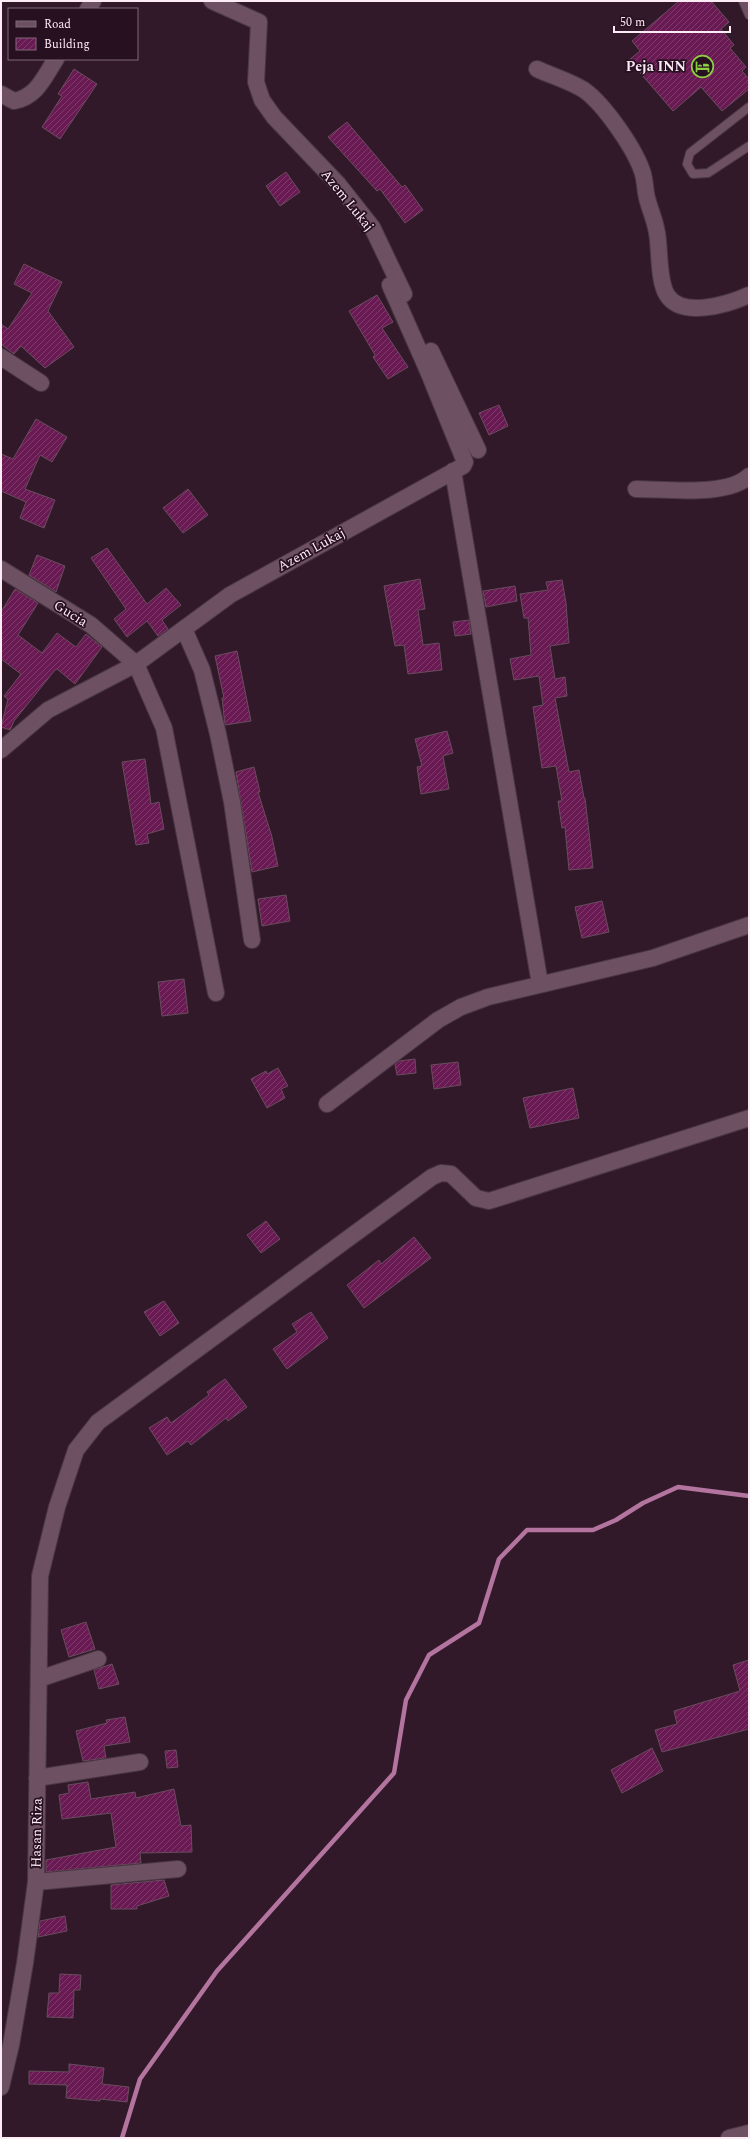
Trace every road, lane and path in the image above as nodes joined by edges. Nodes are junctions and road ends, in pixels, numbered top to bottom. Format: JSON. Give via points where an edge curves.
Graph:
{"nodes":[{"id":1,"x":212,"y":1,"type":"edge"},
{"id":2,"x":743,"y":1,"type":"edge"},
{"id":3,"x":749,"y":15,"type":"edge"},
{"id":4,"x":55,"y":60,"type":"edge"},
{"id":5,"x":537,"y":69,"type":"dead end"},
{"id":6,"x":1,"y":94,"type":"edge"},
{"id":7,"x":749,"y":107,"type":"edge"},
{"id":8,"x":749,"y":146,"type":"edge"},
{"id":9,"x":390,"y":285,"type":"dead end"},
{"id":10,"x":749,"y":295,"type":"edge"},
{"id":11,"x":1,"y":357,"type":"edge"},
{"id":12,"x":41,"y":382,"type":"dead end"},
{"id":13,"x":478,"y":450,"type":"dead end"},
{"id":14,"x":453,"y":471,"type":"junction"},
{"id":15,"x":749,"y":476,"type":"edge"},
{"id":16,"x":636,"y":489,"type":"dead end"},
{"id":17,"x":1,"y":569,"type":"edge"},
{"id":18,"x":184,"y":630,"type":"junction"},
{"id":19,"x":136,"y":664,"type":"junction"},
{"id":20,"x":1,"y":750,"type":"edge"},
{"id":21,"x":749,"y":924,"type":"edge"},
{"id":22,"x":252,"y":940,"type":"dead end"},
{"id":23,"x":540,"y":984,"type":"junction"},
{"id":24,"x":216,"y":993,"type":"dead end"},
{"id":25,"x":327,"y":1104,"type":"dead end"},
{"id":26,"x":749,"y":1118,"type":"edge"},
{"id":27,"x":98,"y":1659,"type":"dead end"},
{"id":28,"x":39,"y":1679,"type":"junction"},
{"id":29,"x":140,"y":1762,"type":"dead end"},
{"id":30,"x":37,"y":1778,"type":"junction"},
{"id":31,"x":178,"y":1869,"type":"dead end"},
{"id":32,"x":36,"y":1882,"type":"junction"},
{"id":33,"x":1,"y":2087,"type":"edge"},
{"id":34,"x":749,"y":2133,"type":"edge"},
{"id":35,"x":728,"y":2138,"type":"edge"}],
"edges":[{"from":1,"to":13,"type":"street","name":"Azem Lukaj","via":[[259,22],[256,82],[262,100],[274,117],[338,184],[372,227]]},
{"from":2,"to":3,"type":"lane"},
{"from":4,"to":6,"type":"street","via":[[34,93],[26,99],[14,102]]},
{"from":5,"to":10,"type":"street","via":[[583,90],[601,106],[627,143],[643,173],[647,198],[656,221],[659,262],[667,295],[678,306],[697,308],[730,303]]},
{"from":7,"to":8,"type":"lane","via":[[690,153],[687,164],[693,174],[708,173]]},
{"from":9,"to":14,"type":"street","name":"Azem Lukaj","via":[[465,462]]},
{"from":11,"to":12,"type":"street"},
{"from":14,"to":18,"type":"street","name":"Azem Lukaj","via":[[241,589]]},
{"from":14,"to":23,"type":"street"},
{"from":15,"to":16,"type":"street","via":[[743,482],[720,488]]},
{"from":17,"to":19,"type":"street","name":"Gucia","via":[[91,625]]},
{"from":18,"to":19,"type":"street","name":"Azem Lukaj"},
{"from":18,"to":22,"type":"street","via":[[202,670],[218,734],[232,802]]},
{"from":19,"to":20,"type":"street","name":"Azem Lukaj","via":[[48,710]]},
{"from":19,"to":24,"type":"street","via":[[164,728]]},
{"from":21,"to":23,"type":"street","via":[[653,958]]},
{"from":23,"to":25,"type":"street","via":[[488,997],[438,1020]]},
{"from":26,"to":28,"type":"street","name":"Hasan Riza","via":[[489,1201],[476,1198],[451,1174],[441,1173],[432,1177],[98,1422],[76,1450],[57,1507],[40,1576]]},
{"from":27,"to":28,"type":"street"},
{"from":28,"to":30,"type":"street","name":"Hasan Riza"},
{"from":29,"to":30,"type":"street"},
{"from":30,"to":32,"type":"street","name":"Hasan Riza"},
{"from":31,"to":32,"type":"street"},
{"from":32,"to":33,"type":"street","name":"Hasan Riza","via":[[25,1964]]},
{"from":34,"to":35,"type":"street"}]}
